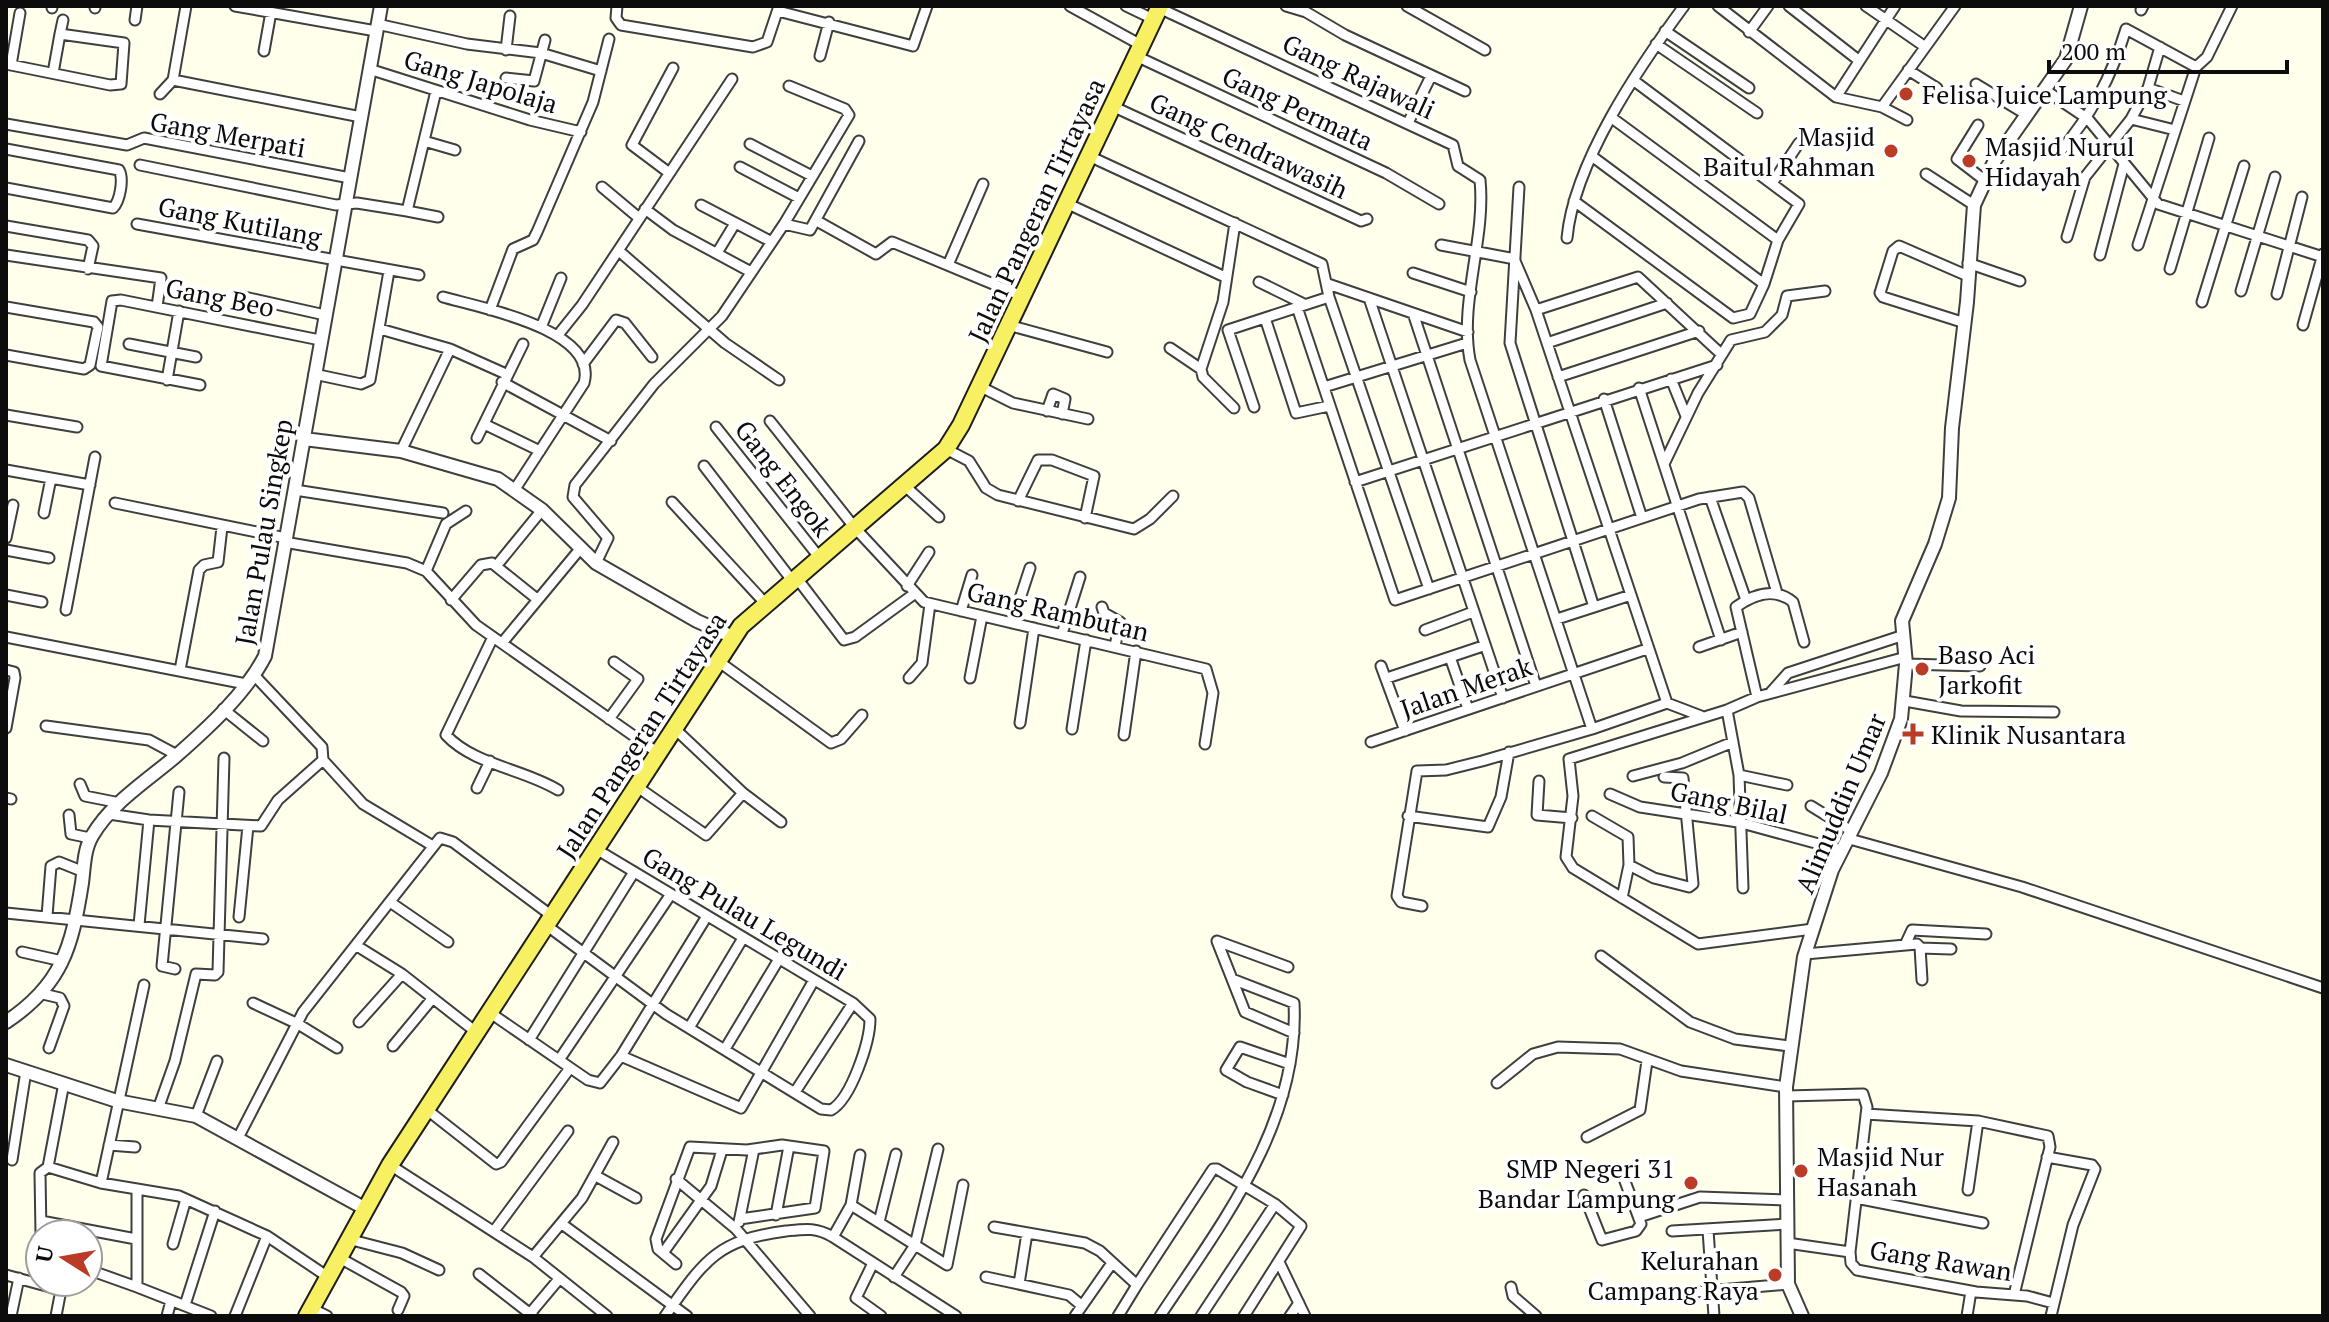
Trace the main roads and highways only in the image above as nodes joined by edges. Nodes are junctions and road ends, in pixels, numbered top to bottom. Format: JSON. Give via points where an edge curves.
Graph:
{"nodes":[{"id":1,"x":1157,"y":11,"type":"edge"},
{"id":2,"x":309,"y":1312,"type":"edge"}],
"edges":[{"from":1,"to":2,"type":"main road","name":"Jalan Pangeran Tirtayasa","via":[[946,449],[764,602],[733,637],[390,1165]]}]}
